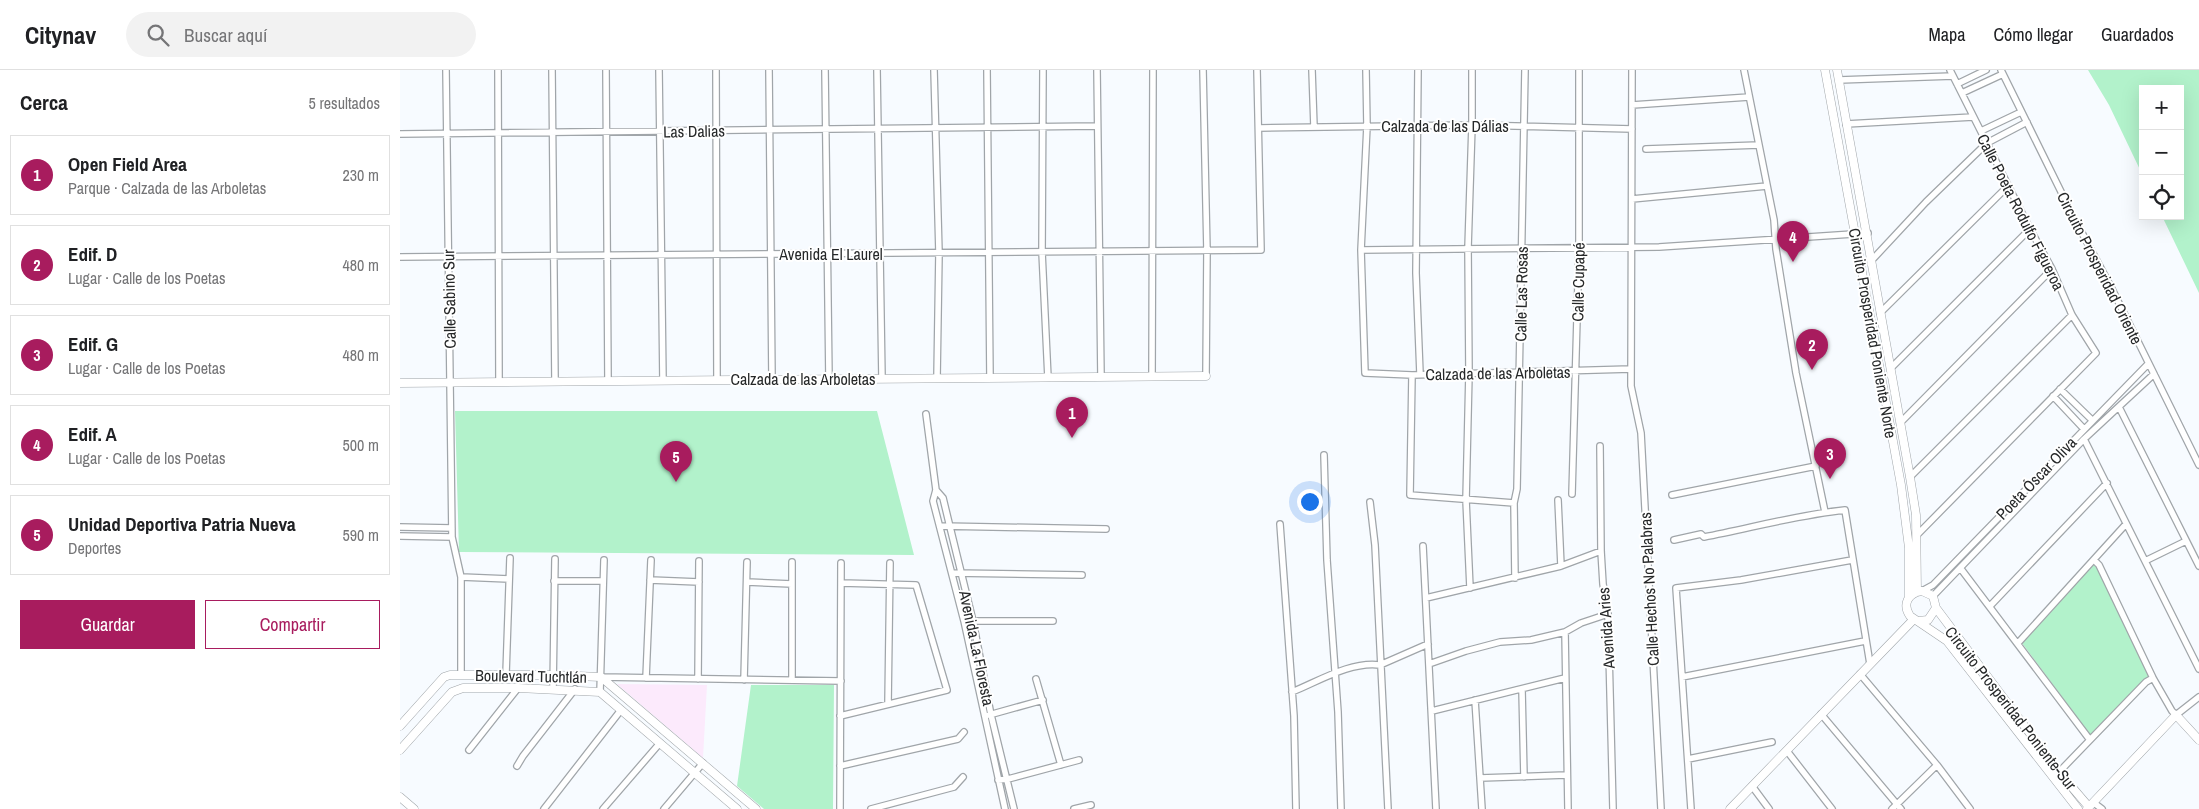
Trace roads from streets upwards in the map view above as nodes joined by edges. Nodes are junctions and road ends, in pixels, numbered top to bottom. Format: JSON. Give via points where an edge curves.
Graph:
{"nodes":[{"id":1,"x":446,"y":70,"type":"edge"},
{"id":2,"x":498,"y":70,"type":"edge"},
{"id":3,"x":552,"y":70,"type":"edge"},
{"id":4,"x":606,"y":70,"type":"edge"},
{"id":5,"x":659,"y":70,"type":"edge"},
{"id":6,"x":716,"y":70,"type":"edge"},
{"id":7,"x":769,"y":70,"type":"edge"},
{"id":8,"x":825,"y":70,"type":"edge"},
{"id":9,"x":877,"y":70,"type":"edge"},
{"id":10,"x":934,"y":70,"type":"edge"},
{"id":11,"x":987,"y":70,"type":"edge"},
{"id":12,"x":1043,"y":70,"type":"edge"},
{"id":13,"x":1097,"y":70,"type":"edge"},
{"id":14,"x":1153,"y":70,"type":"edge"},
{"id":15,"x":1203,"y":70,"type":"edge"},
{"id":16,"x":1257,"y":70,"type":"edge"},
{"id":17,"x":1312,"y":70,"type":"edge"},
{"id":18,"x":1366,"y":70,"type":"edge"},
{"id":19,"x":1418,"y":70,"type":"edge"},
{"id":20,"x":1472,"y":70,"type":"edge"},
{"id":21,"x":1525,"y":70,"type":"edge"},
{"id":22,"x":1579,"y":70,"type":"edge"},
{"id":23,"x":1632,"y":70,"type":"edge"},
{"id":24,"x":1744,"y":70,"type":"edge"},
{"id":25,"x":1825,"y":70,"type":"edge"},
{"id":26,"x":1837,"y":70,"type":"edge"},
{"id":27,"x":1986,"y":70,"type":"edge"},
{"id":28,"x":2002,"y":72,"type":"edge"},
{"id":29,"x":1951,"y":73,"type":"edge"},
{"id":30,"x":1839,"y":80,"type":"junction"},
{"id":31,"x":1957,"y":84,"type":"junction"},
{"id":32,"x":1962,"y":93,"type":"junction"},
{"id":33,"x":1749,"y":97,"type":"junction"},
{"id":34,"x":1632,"y":105,"type":"junction"},
{"id":35,"x":2021,"y":112,"type":"junction"},
{"id":36,"x":1973,"y":117,"type":"junction"},
{"id":37,"x":2027,"y":122,"type":"junction"},
{"id":38,"x":1846,"y":124,"type":"junction"},
{"id":39,"x":1472,"y":125,"type":"junction"},
{"id":40,"x":1097,"y":126,"type":"junction"},
{"id":41,"x":1367,"y":126,"type":"junction"},
{"id":42,"x":1419,"y":126,"type":"junction"},
{"id":43,"x":1525,"y":126,"type":"junction"},
{"id":44,"x":1043,"y":127,"type":"junction"},
{"id":45,"x":1314,"y":127,"type":"junction"},
{"id":46,"x":935,"y":128,"type":"junction"},
{"id":47,"x":988,"y":128,"type":"junction"},
{"id":48,"x":1259,"y":128,"type":"junction"},
{"id":49,"x":1579,"y":128,"type":"junction"},
{"id":50,"x":878,"y":129,"type":"junction"},
{"id":51,"x":1632,"y":129,"type":"junction"},
{"id":52,"x":716,"y":130,"type":"junction"},
{"id":53,"x":770,"y":130,"type":"junction"},
{"id":54,"x":827,"y":130,"type":"junction"},
{"id":55,"x":660,"y":131,"type":"junction"},
{"id":56,"x":1981,"y":131,"type":"junction"},
{"id":57,"x":553,"y":132,"type":"junction"},
{"id":58,"x":605,"y":132,"type":"junction"},
{"id":59,"x":446,"y":133,"type":"junction"},
{"id":60,"x":498,"y":133,"type":"junction"},
{"id":61,"x":400,"y":134,"type":"edge"},
{"id":62,"x":1987,"y":142,"type":"junction"},
{"id":63,"x":1759,"y":145,"type":"junction"},
{"id":64,"x":1646,"y":150,"type":"dead end"},
{"id":65,"x":1767,"y":186,"type":"junction"},
{"id":66,"x":2008,"y":186,"type":"junction"},
{"id":67,"x":1632,"y":199,"type":"junction"},
{"id":68,"x":2030,"y":229,"type":"junction"},
{"id":69,"x":1868,"y":233,"type":"junction"},
{"id":70,"x":1855,"y":235,"type":"junction"},
{"id":71,"x":1776,"y":238,"type":"junction"},
{"id":72,"x":1468,"y":248,"type":"junction"},
{"id":73,"x":1579,"y":248,"type":"junction"},
{"id":74,"x":1632,"y":248,"type":"junction"},
{"id":75,"x":1417,"y":249,"type":"junction"},
{"id":76,"x":1522,"y":249,"type":"junction"},
{"id":77,"x":1361,"y":250,"type":"junction"},
{"id":78,"x":1154,"y":251,"type":"junction"},
{"id":79,"x":1207,"y":251,"type":"junction"},
{"id":80,"x":988,"y":252,"type":"junction"},
{"id":81,"x":1042,"y":252,"type":"junction"},
{"id":82,"x":1098,"y":252,"type":"junction"},
{"id":83,"x":880,"y":253,"type":"junction"},
{"id":84,"x":939,"y":253,"type":"junction"},
{"id":85,"x":716,"y":254,"type":"junction"},
{"id":86,"x":770,"y":254,"type":"junction"},
{"id":87,"x":828,"y":254,"type":"junction"},
{"id":88,"x":661,"y":255,"type":"junction"},
{"id":89,"x":448,"y":256,"type":"junction"},
{"id":90,"x":499,"y":256,"type":"junction"},
{"id":91,"x":554,"y":256,"type":"junction"},
{"id":92,"x":607,"y":256,"type":"junction"},
{"id":93,"x":400,"y":257,"type":"edge"},
{"id":94,"x":1872,"y":260,"type":"junction"},
{"id":95,"x":2052,"y":269,"type":"junction"},
{"id":96,"x":1880,"y":313,"type":"junction"},
{"id":97,"x":2072,"y":315,"type":"junction"},
{"id":98,"x":2148,"y":364,"type":"junction"},
{"id":99,"x":1891,"y":368,"type":"junction"},
{"id":100,"x":1631,"y":370,"type":"junction"},
{"id":101,"x":1519,"y":372,"type":"junction"},
{"id":102,"x":1575,"y":372,"type":"junction"},
{"id":103,"x":1469,"y":373,"type":"junction"},
{"id":104,"x":1420,"y":374,"type":"junction"},
{"id":105,"x":2154,"y":374,"type":"junction"},
{"id":106,"x":1412,"y":375,"type":"junction"},
{"id":107,"x":1206,"y":376,"type":"joint"},
{"id":108,"x":1101,"y":377,"type":"junction"},
{"id":109,"x":1152,"y":377,"type":"junction"},
{"id":110,"x":937,"y":378,"type":"junction"},
{"id":111,"x":990,"y":378,"type":"junction"},
{"id":112,"x":1048,"y":378,"type":"junction"},
{"id":113,"x":829,"y":379,"type":"junction"},
{"id":114,"x":882,"y":379,"type":"junction"},
{"id":115,"x":717,"y":380,"type":"junction"},
{"id":116,"x":772,"y":380,"type":"junction"},
{"id":117,"x":555,"y":381,"type":"junction"},
{"id":118,"x":608,"y":381,"type":"junction"},
{"id":119,"x":663,"y":381,"type":"junction"},
{"id":120,"x":450,"y":382,"type":"junction"},
{"id":121,"x":499,"y":382,"type":"junction"},
{"id":122,"x":400,"y":383,"type":"edge"},
{"id":123,"x":2060,"y":389,"type":"junction"},
{"id":124,"x":2053,"y":396,"type":"junction"},
{"id":125,"x":2119,"y":407,"type":"junction"},
{"id":126,"x":926,"y":414,"type":"dead end"},
{"id":127,"x":2092,"y":420,"type":"junction"},
{"id":128,"x":1900,"y":423,"type":"junction"},
{"id":129,"x":2084,"y":429,"type":"junction"},
{"id":130,"x":2084,"y":439,"type":"junction"},
{"id":131,"x":1600,"y":446,"type":"dead end"},
{"id":132,"x":1324,"y":455,"type":"dead end"},
{"id":133,"x":1816,"y":466,"type":"junction"},
{"id":134,"x":2199,"y":466,"type":"edge"},
{"id":135,"x":1910,"y":477,"type":"junction"},
{"id":136,"x":2107,"y":483,"type":"junction"},
{"id":137,"x":936,"y":490,"type":"junction"},
{"id":138,"x":1572,"y":494,"type":"dead end"},
{"id":139,"x":1672,"y":495,"type":"dead end"},
{"id":140,"x":1466,"y":500,"type":"junction"},
{"id":141,"x":1558,"y":500,"type":"dead end"},
{"id":142,"x":1370,"y":502,"type":"dead end"},
{"id":143,"x":1514,"y":503,"type":"junction"},
{"id":144,"x":1825,"y":512,"type":"junction"},
{"id":145,"x":1280,"y":524,"type":"dead end"},
{"id":146,"x":2126,"y":524,"type":"junction"},
{"id":147,"x":941,"y":526,"type":"junction"},
{"id":148,"x":950,"y":526,"type":"junction"},
{"id":149,"x":400,"y":528,"type":"edge"},
{"id":150,"x":452,"y":528,"type":"junction"},
{"id":151,"x":1106,"y":529,"type":"dead end"},
{"id":152,"x":400,"y":536,"type":"edge"},
{"id":153,"x":1916,"y":536,"type":"junction"},
{"id":154,"x":452,"y":537,"type":"junction"},
{"id":155,"x":1674,"y":540,"type":"dead end"},
{"id":156,"x":2186,"y":541,"type":"junction"},
{"id":157,"x":1422,"y":546,"type":"dead end"},
{"id":158,"x":1601,"y":551,"type":"junction"},
{"id":159,"x":510,"y":558,"type":"dead end"},
{"id":160,"x":555,"y":559,"type":"dead end"},
{"id":161,"x":604,"y":560,"type":"dead end"},
{"id":162,"x":651,"y":560,"type":"dead end"},
{"id":163,"x":1852,"y":560,"type":"junction"},
{"id":164,"x":699,"y":561,"type":"dead end"},
{"id":165,"x":2095,"y":561,"type":"junction"},
{"id":166,"x":2145,"y":561,"type":"junction"},
{"id":167,"x":747,"y":562,"type":"dead end"},
{"id":168,"x":792,"y":562,"type":"dead end"},
{"id":169,"x":841,"y":563,"type":"dead end"},
{"id":170,"x":890,"y":563,"type":"dead end"},
{"id":171,"x":1561,"y":566,"type":"junction"},
{"id":172,"x":2199,"y":566,"type":"edge"},
{"id":173,"x":1961,"y":569,"type":"junction"},
{"id":174,"x":952,"y":574,"type":"junction"},
{"id":175,"x":962,"y":574,"type":"junction"},
{"id":176,"x":1082,"y":575,"type":"dead end"},
{"id":177,"x":461,"y":577,"type":"junction"},
{"id":178,"x":1515,"y":578,"type":"junction"},
{"id":179,"x":509,"y":579,"type":"junction"},
{"id":180,"x":650,"y":580,"type":"junction"},
{"id":181,"x":554,"y":581,"type":"junction"},
{"id":182,"x":603,"y":581,"type":"junction"},
{"id":183,"x":699,"y":582,"type":"junction"},
{"id":184,"x":747,"y":582,"type":"junction"},
{"id":185,"x":841,"y":583,"type":"junction"},
{"id":186,"x":792,"y":584,"type":"junction"},
{"id":187,"x":890,"y":584,"type":"junction"},
{"id":188,"x":1470,"y":588,"type":"junction"},
{"id":189,"x":1920,"y":592,"type":"junction"},
{"id":190,"x":1933,"y":596,"type":"junction"},
{"id":191,"x":1909,"y":597,"type":"junction"},
{"id":192,"x":1426,"y":598,"type":"junction"},
{"id":193,"x":1990,"y":606,"type":"junction"},
{"id":194,"x":1936,"y":608,"type":"junction"},
{"id":195,"x":1608,"y":614,"type":"junction"},
{"id":196,"x":1916,"y":620,"type":"junction"},
{"id":197,"x":964,"y":621,"type":"junction"},
{"id":198,"x":973,"y":621,"type":"junction"},
{"id":199,"x":1053,"y":621,"type":"dead end"},
{"id":200,"x":1565,"y":632,"type":"junction"},
{"id":201,"x":1865,"y":641,"type":"junction"},
{"id":202,"x":2018,"y":643,"type":"junction"},
{"id":203,"x":1428,"y":644,"type":"junction"},
{"id":204,"x":980,"y":663,"type":"junction"},
{"id":205,"x":972,"y":664,"type":"junction"},
{"id":206,"x":1429,"y":664,"type":"junction"},
{"id":207,"x":1870,"y":664,"type":"junction"},
{"id":208,"x":1380,"y":665,"type":"junction"},
{"id":209,"x":2199,"y":669,"type":"edge"},
{"id":210,"x":461,"y":674,"type":"junction"},
{"id":211,"x":506,"y":674,"type":"junction"},
{"id":212,"x":1335,"y":674,"type":"junction"},
{"id":213,"x":1860,"y":674,"type":"junction"},
{"id":214,"x":553,"y":675,"type":"junction"},
{"id":215,"x":1682,"y":677,"type":"junction"},
{"id":216,"x":601,"y":678,"type":"junction"},
{"id":217,"x":646,"y":678,"type":"junction"},
{"id":218,"x":1565,"y":678,"type":"junction"},
{"id":219,"x":2153,"y":678,"type":"junction"},
{"id":220,"x":698,"y":679,"type":"junction"},
{"id":221,"x":1036,"y":679,"type":"dead end"},
{"id":222,"x":744,"y":680,"type":"junction"},
{"id":223,"x":792,"y":680,"type":"junction"},
{"id":224,"x":840,"y":681,"type":"junction"},
{"id":225,"x":518,"y":688,"type":"junction"},
{"id":226,"x":553,"y":689,"type":"junction"},
{"id":227,"x":575,"y":689,"type":"junction"},
{"id":228,"x":1522,"y":690,"type":"junction"},
{"id":229,"x":600,"y":692,"type":"junction"},
{"id":230,"x":1292,"y":692,"type":"junction"},
{"id":231,"x":2199,"y":697,"type":"edge"},
{"id":232,"x":1043,"y":700,"type":"junction"},
{"id":233,"x":1475,"y":700,"type":"junction"},
{"id":234,"x":888,"y":704,"type":"junction"},
{"id":235,"x":621,"y":710,"type":"junction"},
{"id":236,"x":1432,"y":711,"type":"junction"},
{"id":237,"x":1822,"y":714,"type":"junction"},
{"id":238,"x":991,"y":715,"type":"junction"},
{"id":239,"x":2176,"y":715,"type":"junction"},
{"id":240,"x":840,"y":716,"type":"junction"},
{"id":241,"x":984,"y":716,"type":"junction"},
{"id":242,"x":401,"y":724,"type":"edge"},
{"id":243,"x":964,"y":732,"type":"dead end"},
{"id":244,"x":415,"y":734,"type":"junction"},
{"id":245,"x":2090,"y":740,"type":"junction"},
{"id":246,"x":2199,"y":740,"type":"edge"},
{"id":247,"x":1772,"y":742,"type":"dead end"},
{"id":248,"x":660,"y":743,"type":"junction"},
{"id":249,"x":400,"y":750,"type":"edge"},
{"id":250,"x":469,"y":750,"type":"dead end"},
{"id":251,"x":1786,"y":751,"type":"junction"},
{"id":252,"x":1688,"y":759,"type":"junction"},
{"id":253,"x":1079,"y":760,"type":"dead end"},
{"id":254,"x":702,"y":763,"type":"junction"},
{"id":255,"x":1061,"y":765,"type":"junction"},
{"id":256,"x":1937,"y":765,"type":"junction"},
{"id":257,"x":518,"y":766,"type":"dead end"},
{"id":258,"x":840,"y":766,"type":"junction"},
{"id":259,"x":694,"y":772,"type":"junction"},
{"id":260,"x":2059,"y":772,"type":"junction"},
{"id":261,"x":1566,"y":775,"type":"junction"},
{"id":262,"x":963,"y":777,"type":"dead end"},
{"id":263,"x":1524,"y":777,"type":"junction"},
{"id":264,"x":1480,"y":778,"type":"junction"},
{"id":265,"x":1008,"y":779,"type":"junction"},
{"id":266,"x":998,"y":780,"type":"junction"},
{"id":267,"x":1752,"y":786,"type":"junction"},
{"id":268,"x":400,"y":797,"type":"edge"},
{"id":269,"x":1091,"y":805,"type":"dead end"},
{"id":270,"x":2090,"y":806,"type":"edge"},
{"id":271,"x":732,"y":807,"type":"edge"},
{"id":272,"x":1897,"y":808,"type":"edge"},
{"id":273,"x":414,"y":809,"type":"edge"},
{"id":274,"x":544,"y":809,"type":"edge"},
{"id":275,"x":603,"y":809,"type":"edge"},
{"id":276,"x":664,"y":809,"type":"edge"},
{"id":277,"x":756,"y":809,"type":"edge"},
{"id":278,"x":840,"y":809,"type":"edge"},
{"id":279,"x":871,"y":809,"type":"edge"},
{"id":280,"x":1005,"y":809,"type":"edge"},
{"id":281,"x":1014,"y":809,"type":"edge"},
{"id":282,"x":1074,"y":809,"type":"edge"},
{"id":283,"x":1296,"y":809,"type":"edge"},
{"id":284,"x":1341,"y":809,"type":"edge"},
{"id":285,"x":1388,"y":809,"type":"edge"},
{"id":286,"x":1436,"y":809,"type":"edge"},
{"id":287,"x":1482,"y":809,"type":"edge"},
{"id":288,"x":1568,"y":809,"type":"edge"},
{"id":289,"x":1614,"y":809,"type":"edge"},
{"id":290,"x":1662,"y":809,"type":"edge"},
{"id":291,"x":1690,"y":809,"type":"edge"},
{"id":292,"x":1730,"y":809,"type":"edge"},
{"id":293,"x":1769,"y":809,"type":"edge"},
{"id":294,"x":1832,"y":809,"type":"edge"},
{"id":295,"x":1970,"y":809,"type":"edge"},
{"id":296,"x":2078,"y":809,"type":"edge"},
{"id":297,"x":2102,"y":809,"type":"edge"}],
"edges":[{"from":1,"to":59,"type":"street","name":"Calle Sabino Sur"},
{"from":2,"to":60,"type":"street"},
{"from":3,"to":57,"type":"street"},
{"from":4,"to":58,"type":"street"},
{"from":5,"to":55,"type":"street"},
{"from":6,"to":52,"type":"street"},
{"from":7,"to":53,"type":"street"},
{"from":8,"to":54,"type":"street"},
{"from":9,"to":50,"type":"street"},
{"from":10,"to":46,"type":"street"},
{"from":11,"to":47,"type":"street"},
{"from":12,"to":44,"type":"street"},
{"from":13,"to":40,"type":"street"},
{"from":14,"to":78,"type":"street"},
{"from":15,"to":79,"type":"street"},
{"from":16,"to":48,"type":"street"},
{"from":17,"to":45,"type":"street"},
{"from":18,"to":41,"type":"street"},
{"from":19,"to":42,"type":"street"},
{"from":20,"to":39,"type":"street"},
{"from":21,"to":43,"type":"street","name":"Calle Las Rosas"},
{"from":22,"to":49,"type":"street","name":"Calle Cupapé"},
{"from":23,"to":34,"type":"street","name":"Calle Hechos No Palabras"},
{"from":24,"to":33,"type":"street"},
{"from":25,"to":70,"type":"street","name":"Circuito Prosperidad Poniente Norte"},
{"from":26,"to":30,"type":"street","name":"Circuito Prosperidad Poniente Norte"},
{"from":27,"to":31,"type":"street"},
{"from":28,"to":32,"type":"street"},
{"from":28,"to":35,"type":"street","name":"Circuito Prosperidad Oriente"},
{"from":29,"to":30,"type":"street"},
{"from":29,"to":31,"type":"street","name":"Calle Poeta Rodulfo Figueroa"},
{"from":30,"to":38,"type":"street","name":"Circuito Prosperidad Poniente Norte"},
{"from":31,"to":32,"type":"street","name":"Calle Poeta Rodulfo Figueroa"},
{"from":32,"to":36,"type":"street","name":"Calle Poeta Rodulfo Figueroa"},
{"from":33,"to":34,"type":"street"},
{"from":33,"to":63,"type":"street"},
{"from":34,"to":51,"type":"street","name":"Calle Hechos No Palabras"},
{"from":35,"to":37,"type":"street","name":"Circuito Prosperidad Oriente"},
{"from":35,"to":56,"type":"street"},
{"from":36,"to":38,"type":"street"},
{"from":36,"to":56,"type":"street","name":"Calle Poeta Rodulfo Figueroa"},
{"from":37,"to":62,"type":"street"},
{"from":37,"to":98,"type":"street","name":"Circuito Prosperidad Oriente"},
{"from":38,"to":69,"type":"street","name":"Circuito Prosperidad Poniente Norte"},
{"from":39,"to":42,"type":"street","name":"Calzada de las Dálias"},
{"from":39,"to":43,"type":"street","name":"Calzada de las Dálias"},
{"from":39,"to":72,"type":"street"},
{"from":40,"to":44,"type":"street","name":"Las Dalias"},
{"from":40,"to":82,"type":"street"},
{"from":41,"to":42,"type":"street","name":"Calzada de las Dálias"},
{"from":41,"to":45,"type":"street","name":"Calzada de las Dálias"},
{"from":41,"to":77,"type":"street"},
{"from":42,"to":75,"type":"street"},
{"from":43,"to":49,"type":"street","name":"Calzada de las Dálias"},
{"from":43,"to":76,"type":"street","name":"Calle Las Rosas"},
{"from":44,"to":47,"type":"street","name":"Las Dalias"},
{"from":44,"to":81,"type":"street"},
{"from":45,"to":48,"type":"street","name":"Calzada de las Dálias"},
{"from":46,"to":47,"type":"street","name":"Las Dalias"},
{"from":46,"to":50,"type":"street","name":"Las Dalias"},
{"from":46,"to":84,"type":"street"},
{"from":47,"to":80,"type":"street"},
{"from":48,"to":79,"type":"street","name":"Avenida El Laurel","via":[[1261,250]]},
{"from":49,"to":51,"type":"street","name":"Calzada de las Dálias"},
{"from":49,"to":73,"type":"street","name":"Calle Cupapé"},
{"from":50,"to":54,"type":"street","name":"Las Dalias"},
{"from":50,"to":83,"type":"street"},
{"from":51,"to":67,"type":"street","name":"Calle Hechos No Palabras"},
{"from":52,"to":53,"type":"street","name":"Las Dalias"},
{"from":52,"to":55,"type":"street","name":"Las Dalias"},
{"from":52,"to":85,"type":"street"},
{"from":53,"to":54,"type":"street","name":"Las Dalias"},
{"from":53,"to":86,"type":"street"},
{"from":54,"to":87,"type":"street"},
{"from":55,"to":58,"type":"street","name":"Las Dalias"},
{"from":55,"to":88,"type":"street"},
{"from":56,"to":62,"type":"street","name":"Calle Poeta Rodulfo Figueroa"},
{"from":57,"to":58,"type":"street","name":"Las Dalias"},
{"from":57,"to":60,"type":"street","name":"Las Dalias"},
{"from":57,"to":91,"type":"street"},
{"from":58,"to":92,"type":"street"},
{"from":59,"to":60,"type":"street","name":"Las Dalias"},
{"from":59,"to":61,"type":"street","name":"Las Dalias"},
{"from":59,"to":89,"type":"street","name":"Calle Sabino Sur"},
{"from":60,"to":90,"type":"street"},
{"from":62,"to":66,"type":"street","name":"Calle Poeta Rodulfo Figueroa"},
{"from":62,"to":94,"type":"street"},
{"from":63,"to":64,"type":"street"},
{"from":63,"to":65,"type":"street"},
{"from":65,"to":67,"type":"street"},
{"from":65,"to":71,"type":"street"},
{"from":66,"to":68,"type":"street","name":"Calle Poeta Rodulfo Figueroa"},
{"from":66,"to":96,"type":"street"},
{"from":67,"to":74,"type":"street","name":"Calle Hechos No Palabras"},
{"from":68,"to":95,"type":"street","name":"Calle Poeta Rodulfo Figueroa"},
{"from":68,"to":99,"type":"street"},
{"from":69,"to":70,"type":"street"},
{"from":69,"to":94,"type":"street","name":"Circuito Prosperidad Poniente Norte"},
{"from":70,"to":71,"type":"street"},
{"from":70,"to":191,"type":"street","name":"Circuito Prosperidad Poniente Norte","via":[[1906,517]]},
{"from":71,"to":74,"type":"street"},
{"from":71,"to":133,"type":"street","via":[[1796,373]]},
{"from":72,"to":75,"type":"street"},
{"from":72,"to":76,"type":"street"},
{"from":72,"to":103,"type":"street"},
{"from":73,"to":74,"type":"street"},
{"from":73,"to":76,"type":"street"},
{"from":73,"to":102,"type":"street","name":"Calle Cupapé"},
{"from":74,"to":100,"type":"street","name":"Calle Hechos No Palabras"},
{"from":75,"to":77,"type":"street"},
{"from":75,"to":104,"type":"street"},
{"from":76,"to":101,"type":"street","name":"Calle Las Rosas"},
{"from":77,"to":106,"type":"street","name":"Calzada de las Arboletas","via":[[1365,373]]},
{"from":78,"to":79,"type":"street","name":"Avenida El Laurel"},
{"from":78,"to":82,"type":"street","name":"Avenida El Laurel"},
{"from":78,"to":109,"type":"street"},
{"from":79,"to":107,"type":"street"},
{"from":80,"to":81,"type":"street","name":"Avenida El Laurel"},
{"from":80,"to":84,"type":"street","name":"Avenida El Laurel"},
{"from":80,"to":111,"type":"street"},
{"from":81,"to":82,"type":"street","name":"Avenida El Laurel"},
{"from":81,"to":112,"type":"street"},
{"from":82,"to":108,"type":"street"},
{"from":83,"to":84,"type":"street","name":"Avenida El Laurel"},
{"from":83,"to":87,"type":"street","name":"Avenida El Laurel"},
{"from":83,"to":114,"type":"street"},
{"from":84,"to":110,"type":"street"},
{"from":85,"to":86,"type":"street","name":"Avenida El Laurel"},
{"from":85,"to":88,"type":"street","name":"Avenida El Laurel"},
{"from":85,"to":115,"type":"street"},
{"from":86,"to":87,"type":"street","name":"Avenida El Laurel"},
{"from":86,"to":116,"type":"street"},
{"from":87,"to":113,"type":"street"},
{"from":88,"to":92,"type":"street","name":"Avenida El Laurel"},
{"from":88,"to":119,"type":"street"},
{"from":89,"to":90,"type":"street","name":"Avenida El Laurel"},
{"from":89,"to":93,"type":"street","name":"Avenida El Laurel"},
{"from":89,"to":120,"type":"street","name":"Calle Sabino Sur"},
{"from":90,"to":91,"type":"street","name":"Avenida El Laurel"},
{"from":90,"to":121,"type":"street"},
{"from":91,"to":92,"type":"street","name":"Avenida El Laurel"},
{"from":91,"to":117,"type":"street"},
{"from":92,"to":118,"type":"street"},
{"from":94,"to":96,"type":"street","name":"Circuito Prosperidad Poniente Norte"},
{"from":95,"to":97,"type":"street","name":"Calle Poeta Rodulfo Figueroa"},
{"from":95,"to":128,"type":"street"},
{"from":96,"to":99,"type":"street","name":"Circuito Prosperidad Poniente Norte"},
{"from":97,"to":123,"type":"street","name":"Calle Poeta Rodulfo Figueroa","via":[[2096,353]]},
{"from":97,"to":135,"type":"street"},
{"from":98,"to":105,"type":"street","name":"Circuito Prosperidad Oriente"},
{"from":98,"to":127,"type":"street","name":"Poeta Óscar Oliva"},
{"from":99,"to":128,"type":"street","name":"Circuito Prosperidad Poniente Norte"},
{"from":100,"to":102,"type":"street","name":"Calzada de las Arboletas"},
{"from":100,"to":290,"type":"street","name":"Calle Hechos No Palabras","via":[[1631,386],[1641,433]]},
{"from":101,"to":102,"type":"street","name":"Calzada de las Arboletas"},
{"from":101,"to":103,"type":"street","name":"Calzada de las Arboletas"},
{"from":101,"to":143,"type":"street","name":"Calle Las Rosas"},
{"from":102,"to":138,"type":"street","name":"Calle Cupapé"},
{"from":103,"to":104,"type":"street","name":"Calzada de las Arboletas"},
{"from":103,"to":140,"type":"street"},
{"from":104,"to":106,"type":"street","name":"Calzada de las Arboletas"},
{"from":105,"to":125,"type":"street","name":"Poeta Óscar Oliva"},
{"from":105,"to":134,"type":"street","name":"Circuito Prosperidad Oriente"},
{"from":106,"to":140,"type":"street","via":[[1410,495]]},
{"from":107,"to":109,"type":"street","name":"Calzada de las Arboletas"},
{"from":108,"to":109,"type":"street","name":"Calzada de las Arboletas"},
{"from":108,"to":112,"type":"street","name":"Calzada de las Arboletas"},
{"from":110,"to":111,"type":"street","name":"Calzada de las Arboletas"},
{"from":110,"to":114,"type":"street","name":"Calzada de las Arboletas"},
{"from":111,"to":112,"type":"street","name":"Calzada de las Arboletas"},
{"from":113,"to":114,"type":"street","name":"Calzada de las Arboletas"},
{"from":113,"to":116,"type":"street","name":"Calzada de las Arboletas"},
{"from":115,"to":116,"type":"street","name":"Calzada de las Arboletas"},
{"from":115,"to":119,"type":"street","name":"Calzada de las Arboletas"},
{"from":117,"to":118,"type":"street","name":"Calzada de las Arboletas"},
{"from":117,"to":121,"type":"street","name":"Calzada de las Arboletas"},
{"from":118,"to":119,"type":"street","name":"Calzada de las Arboletas"},
{"from":120,"to":121,"type":"street","name":"Calzada de las Arboletas"},
{"from":120,"to":122,"type":"street","name":"Calzada de las Arboletas"},
{"from":120,"to":150,"type":"street","name":"Calle Sabino Sur"},
{"from":123,"to":124,"type":"street"},
{"from":123,"to":127,"type":"street"},
{"from":124,"to":129,"type":"street"},
{"from":124,"to":153,"type":"street"},
{"from":125,"to":130,"type":"street","name":"Poeta Óscar Oliva"},
{"from":125,"to":156,"type":"street"},
{"from":126,"to":137,"type":"street","name":"Avenida La Floresta"},
{"from":127,"to":129,"type":"street","name":"Poeta Óscar Oliva"},
{"from":128,"to":135,"type":"street","name":"Circuito Prosperidad Poniente Norte"},
{"from":129,"to":189,"type":"street","name":"Poeta Óscar Oliva","via":[[1933,585]]},
{"from":130,"to":136,"type":"street"},
{"from":130,"to":173,"type":"street","name":"Poeta Óscar Oliva"},
{"from":131,"to":158,"type":"street","name":"Avenida Aries"},
{"from":132,"to":212,"type":"street","via":[[1326,560]]},
{"from":133,"to":139,"type":"street"},
{"from":133,"to":144,"type":"street"},
{"from":135,"to":153,"type":"street","name":"Circuito Prosperidad Poniente Norte"},
{"from":136,"to":146,"type":"street"},
{"from":136,"to":193,"type":"street"},
{"from":137,"to":147,"type":"street","name":"Avenida La Floresta","via":[[933,502]]},
{"from":137,"to":148,"type":"street","name":"Avenida La Floresta","via":[[943,498]]},
{"from":140,"to":143,"type":"street"},
{"from":140,"to":188,"type":"street"},
{"from":141,"to":171,"type":"street"},
{"from":142,"to":208,"type":"street"},
{"from":143,"to":178,"type":"street","name":"Calle Las Rosas"},
{"from":144,"to":155,"type":"street","via":[[1704,537],[1701,534]]},
{"from":144,"to":163,"type":"street","via":[[1846,510]]},
{"from":145,"to":230,"type":"street"},
{"from":146,"to":165,"type":"street"},
{"from":146,"to":166,"type":"street"},
{"from":147,"to":148,"type":"street"},
{"from":147,"to":174,"type":"street","name":"Avenida La Floresta"},
{"from":148,"to":151,"type":"street"},
{"from":148,"to":175,"type":"street","name":"Avenida La Floresta"},
{"from":149,"to":150,"type":"street"},
{"from":150,"to":154,"type":"street","name":"Calle Sabino Sur"},
{"from":152,"to":154,"type":"street"},
{"from":153,"to":189,"type":"street","name":"Circuito Prosperidad Poniente Norte"},
{"from":154,"to":177,"type":"street","name":"Calle Sabino Sur"},
{"from":156,"to":166,"type":"street"},
{"from":156,"to":172,"type":"street"},
{"from":157,"to":192,"type":"street"},
{"from":158,"to":171,"type":"street"},
{"from":158,"to":195,"type":"street","name":"Avenida Aries"},
{"from":159,"to":179,"type":"street"},
{"from":160,"to":181,"type":"street"},
{"from":161,"to":182,"type":"street"},
{"from":162,"to":180,"type":"street"},
{"from":163,"to":201,"type":"street"},
{"from":163,"to":215,"type":"street","via":[[1676,588]]},
{"from":164,"to":183,"type":"street"},
{"from":165,"to":202,"type":"street"},
{"from":165,"to":219,"type":"street"},
{"from":166,"to":209,"type":"street"},
{"from":167,"to":184,"type":"street"},
{"from":168,"to":186,"type":"street"},
{"from":169,"to":185,"type":"street"},
{"from":170,"to":187,"type":"street"},
{"from":171,"to":178,"type":"street"},
{"from":173,"to":190,"type":"street","name":"Poeta Óscar Oliva"},
{"from":173,"to":193,"type":"street"},
{"from":174,"to":175,"type":"street"},
{"from":174,"to":197,"type":"street","name":"Avenida La Floresta"},
{"from":175,"to":176,"type":"street"},
{"from":175,"to":198,"type":"street","name":"Avenida La Floresta"},
{"from":177,"to":179,"type":"street"},
{"from":177,"to":210,"type":"street","name":"Calle Sabino Sur"},
{"from":178,"to":188,"type":"street"},
{"from":179,"to":211,"type":"street"},
{"from":180,"to":183,"type":"street"},
{"from":180,"to":217,"type":"street"},
{"from":181,"to":182,"type":"street"},
{"from":181,"to":214,"type":"street"},
{"from":182,"to":216,"type":"street"},
{"from":183,"to":220,"type":"street"},
{"from":184,"to":186,"type":"street"},
{"from":184,"to":222,"type":"street"},
{"from":185,"to":187,"type":"street"},
{"from":185,"to":224,"type":"street"},
{"from":186,"to":223,"type":"street"},
{"from":187,"to":234,"type":"street"},
{"from":187,"to":234,"type":"street","via":[[916,585],[947,690]]},
{"from":188,"to":192,"type":"street"},
{"from":189,"to":190,"type":"street"},
{"from":189,"to":191,"type":"street"},
{"from":190,"to":194,"type":"street"},
{"from":191,"to":196,"type":"street","via":[[1907,612]]},
{"from":192,"to":203,"type":"street"},
{"from":193,"to":202,"type":"street"},
{"from":194,"to":196,"type":"street","via":[[1928,620]]},
{"from":194,"to":260,"type":"street","name":"Circuito Prosperidad Poniente-Sur"},
{"from":195,"to":200,"type":"street"},
{"from":195,"to":289,"type":"street","name":"Avenida Aries"},
{"from":196,"to":207,"type":"street"},
{"from":196,"to":296,"type":"street","name":"Circuito Prosperidad Poniente-Sur","via":[[1948,641]]},
{"from":197,"to":198,"type":"street"},
{"from":197,"to":205,"type":"street","name":"Avenida La Floresta"},
{"from":198,"to":199,"type":"street"},
{"from":198,"to":204,"type":"street","name":"Avenida La Floresta"},
{"from":200,"to":206,"type":"street","via":[[1531,640],[1500,642]]},
{"from":200,"to":218,"type":"street"},
{"from":201,"to":207,"type":"street"},
{"from":201,"to":215,"type":"street"},
{"from":202,"to":245,"type":"street"},
{"from":203,"to":206,"type":"street"},
{"from":203,"to":208,"type":"street"},
{"from":204,"to":205,"type":"street"},
{"from":204,"to":238,"type":"street","name":"Avenida La Floresta"},
{"from":205,"to":241,"type":"street","name":"Avenida La Floresta"},
{"from":206,"to":236,"type":"street"},
{"from":207,"to":213,"type":"street"},
{"from":208,"to":212,"type":"street","via":[[1360,665]]},
{"from":208,"to":285,"type":"street"},
{"from":210,"to":211,"type":"street","name":"Boulevard Tuchtlán"},
{"from":210,"to":242,"type":"street","name":"Boulevard Tuchtlán","via":[[444,677]]},
{"from":211,"to":214,"type":"street","name":"Boulevard Tuchtlán"},
{"from":212,"to":230,"type":"street"},
{"from":212,"to":284,"type":"street"},
{"from":213,"to":237,"type":"street"},
{"from":213,"to":256,"type":"street"},
{"from":214,"to":216,"type":"street","name":"Boulevard Tuchtlán"},
{"from":214,"to":226,"type":"street"},
{"from":215,"to":252,"type":"street"},
{"from":216,"to":217,"type":"street"},
{"from":216,"to":229,"type":"street"},
{"from":216,"to":254,"type":"street","name":"Boulevard Tuchtlán"},
{"from":217,"to":220,"type":"street"},
{"from":218,"to":228,"type":"street"},
{"from":218,"to":261,"type":"street"},
{"from":219,"to":239,"type":"street"},
{"from":219,"to":245,"type":"street"},
{"from":220,"to":222,"type":"street"},
{"from":221,"to":232,"type":"street"},
{"from":222,"to":223,"type":"street"},
{"from":223,"to":224,"type":"street"},
{"from":224,"to":240,"type":"street"},
{"from":225,"to":226,"type":"street","name":"Boulevard Tuchtlán"},
{"from":225,"to":244,"type":"street","name":"Boulevard Tuchtlán","via":[[463,688],[452,692]]},
{"from":225,"to":250,"type":"street"},
{"from":226,"to":227,"type":"street","name":"Boulevard Tuchtlán"},
{"from":227,"to":229,"type":"street","name":"Boulevard Tuchtlán"},
{"from":227,"to":257,"type":"street"},
{"from":228,"to":233,"type":"street"},
{"from":228,"to":263,"type":"street"},
{"from":229,"to":235,"type":"street","name":"Boulevard Tuchtlán"},
{"from":230,"to":283,"type":"street"},
{"from":231,"to":239,"type":"street"},
{"from":232,"to":238,"type":"street"},
{"from":232,"to":255,"type":"street"},
{"from":233,"to":236,"type":"street"},
{"from":233,"to":264,"type":"street"},
{"from":234,"to":240,"type":"street"},
{"from":235,"to":248,"type":"street","name":"Boulevard Tuchtlán"},
{"from":235,"to":274,"type":"street"},
{"from":236,"to":286,"type":"street"},
{"from":237,"to":251,"type":"street"},
{"from":237,"to":272,"type":"street"},
{"from":238,"to":241,"type":"street"},
{"from":238,"to":265,"type":"street","name":"Avenida La Floresta"},
{"from":239,"to":246,"type":"street"},
{"from":239,"to":270,"type":"street"},
{"from":240,"to":258,"type":"street"},
{"from":241,"to":266,"type":"street","name":"Avenida La Floresta"},
{"from":242,"to":244,"type":"street"},
{"from":243,"to":258,"type":"street","via":[[958,738]]},
{"from":244,"to":249,"type":"street","name":"Boulevard Tuchtlán"},
{"from":245,"to":260,"type":"street"},
{"from":247,"to":252,"type":"street"},
{"from":248,"to":259,"type":"street","name":"Boulevard Tuchtlán"},
{"from":248,"to":275,"type":"street"},
{"from":251,"to":267,"type":"street"},
{"from":251,"to":294,"type":"street"},
{"from":252,"to":291,"type":"street"},
{"from":253,"to":255,"type":"street"},
{"from":254,"to":259,"type":"street"},
{"from":254,"to":277,"type":"street","name":"Boulevard Tuchtlán"},
{"from":255,"to":265,"type":"street"},
{"from":256,"to":272,"type":"street"},
{"from":256,"to":295,"type":"street"},
{"from":258,"to":278,"type":"street"},
{"from":259,"to":271,"type":"street","name":"Boulevard Tuchtlán"},
{"from":259,"to":276,"type":"street"},
{"from":260,"to":270,"type":"street","name":"Circuito Prosperidad Poniente-Sur"},
{"from":261,"to":263,"type":"street"},
{"from":261,"to":288,"type":"street"},
{"from":262,"to":279,"type":"street","via":[[954,787]]},
{"from":263,"to":264,"type":"street"},
{"from":264,"to":287,"type":"street"},
{"from":265,"to":266,"type":"street"},
{"from":265,"to":281,"type":"street","name":"Avenida La Floresta"},
{"from":266,"to":280,"type":"street","name":"Avenida La Floresta"},
{"from":267,"to":292,"type":"street"},
{"from":267,"to":293,"type":"street"},
{"from":268,"to":273,"type":"street"},
{"from":269,"to":282,"type":"street"},
{"from":270,"to":297,"type":"street"}]}
